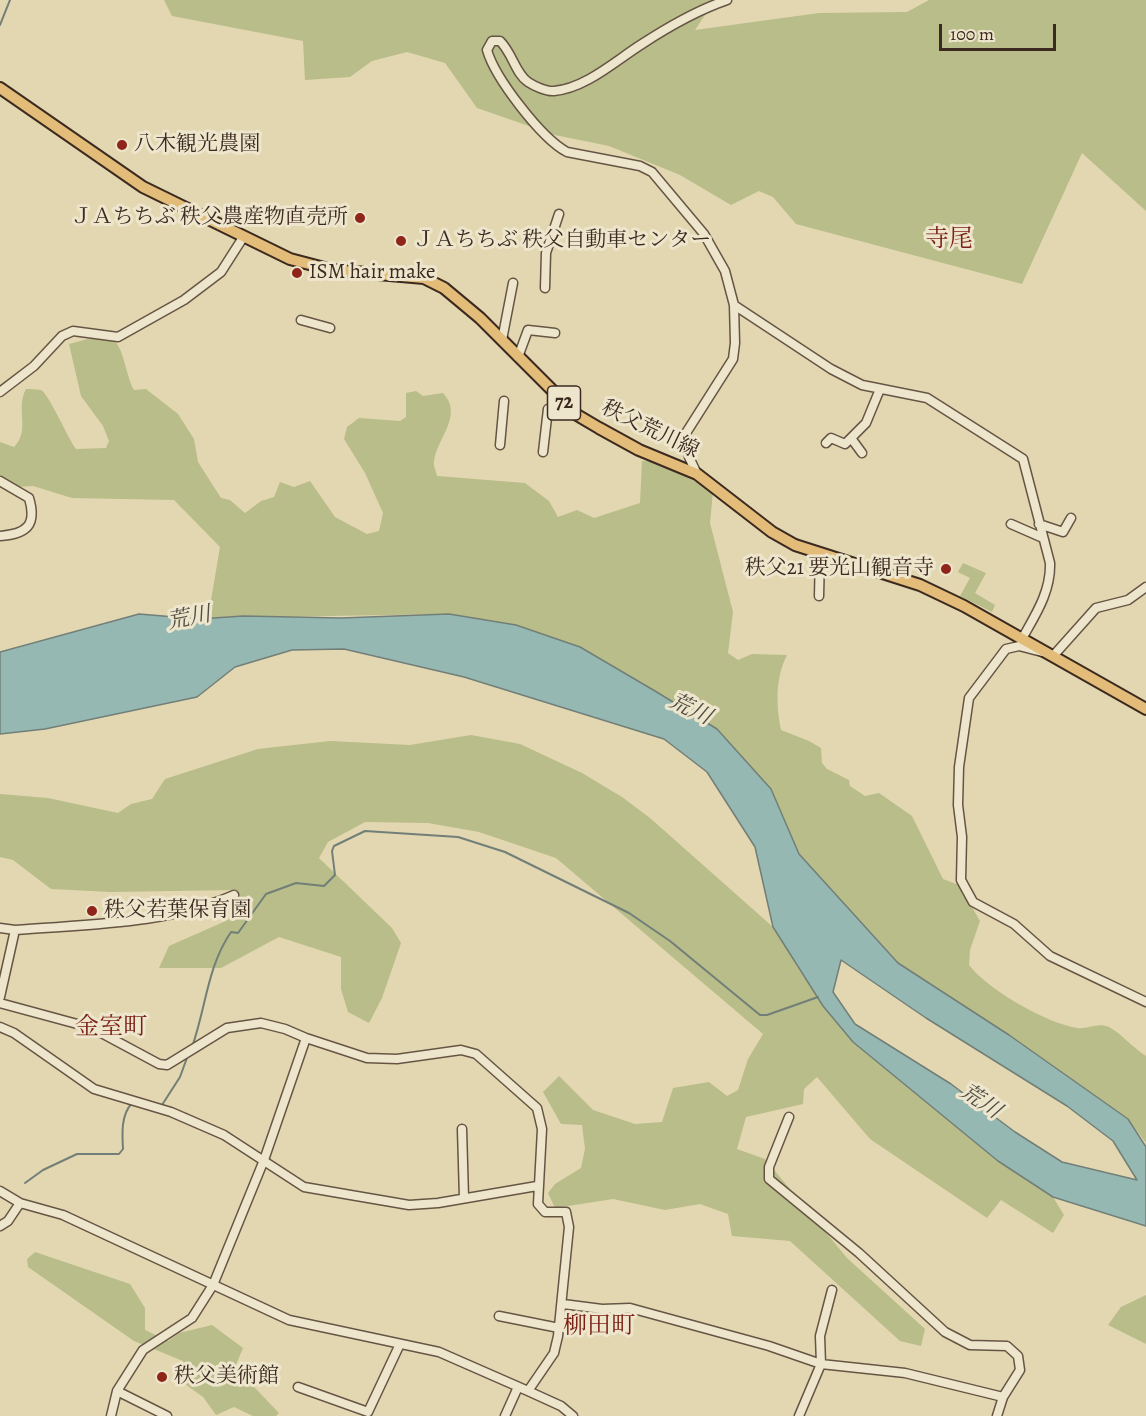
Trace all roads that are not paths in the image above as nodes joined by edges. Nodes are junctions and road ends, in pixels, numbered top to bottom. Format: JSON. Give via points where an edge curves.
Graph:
{"nodes":[{"id":1,"x":727,"y":0,"type":"edge"},
{"id":2,"x":0,"y":88,"type":"edge"},
{"id":3,"x":559,"y":214,"type":"dead end"},
{"id":4,"x":244,"y":236,"type":"junction"},
{"id":5,"x":513,"y":283,"type":"dead end"},
{"id":6,"x":545,"y":288,"type":"dead end"},
{"id":7,"x":734,"y":305,"type":"junction"},
{"id":8,"x":301,"y":320,"type":"dead end"},
{"id":9,"x":330,"y":328,"type":"dead end"},
{"id":10,"x":555,"y":333,"type":"dead end"},
{"id":11,"x":502,"y":340,"type":"junction"},
{"id":12,"x":518,"y":357,"type":"junction"},
{"id":13,"x":880,"y":389,"type":"junction"},
{"id":14,"x":0,"y":392,"type":"edge"},
{"id":15,"x":504,"y":401,"type":"dead end"},
{"id":16,"x":548,"y":409,"type":"dead end"},
{"id":17,"x":851,"y":438,"type":"junction"},
{"id":18,"x":826,"y":443,"type":"dead end"},
{"id":19,"x":500,"y":445,"type":"dead end"},
{"id":20,"x":543,"y":452,"type":"dead end"},
{"id":21,"x":862,"y":453,"type":"dead end"},
{"id":22,"x":697,"y":474,"type":"junction"},
{"id":23,"x":0,"y":481,"type":"edge"},
{"id":24,"x":1071,"y":518,"type":"dead end"},
{"id":25,"x":1011,"y":524,"type":"dead end"},
{"id":26,"x":1040,"y":524,"type":"junction"},
{"id":27,"x":0,"y":536,"type":"edge"},
{"id":28,"x":1043,"y":538,"type":"junction"},
{"id":29,"x":820,"y":555,"type":"junction"},
{"id":30,"x":1146,"y":587,"type":"edge"},
{"id":31,"x":819,"y":596,"type":"dead end"},
{"id":32,"x":1023,"y":637,"type":"junction"},
{"id":33,"x":1049,"y":652,"type":"junction"},
{"id":34,"x":1146,"y":709,"type":"edge"},
{"id":35,"x":234,"y":896,"type":"dead end"},
{"id":36,"x":0,"y":928,"type":"edge"},
{"id":37,"x":15,"y":930,"type":"junction"},
{"id":38,"x":0,"y":997,"type":"edge"},
{"id":39,"x":1146,"y":1002,"type":"edge"},
{"id":40,"x":0,"y":1003,"type":"edge"},
{"id":41,"x":0,"y":1027,"type":"edge"},
{"id":42,"x":306,"y":1038,"type":"junction"},
{"id":43,"x":789,"y":1117,"type":"dead end"},
{"id":44,"x":462,"y":1130,"type":"dead end"},
{"id":45,"x":264,"y":1160,"type":"junction"},
{"id":46,"x":537,"y":1186,"type":"junction"},
{"id":47,"x":0,"y":1191,"type":"edge"},
{"id":48,"x":464,"y":1198,"type":"junction"},
{"id":49,"x":20,"y":1203,"type":"junction"},
{"id":50,"x":0,"y":1226,"type":"edge"},
{"id":51,"x":213,"y":1285,"type":"junction"},
{"id":52,"x":832,"y":1290,"type":"dead end"},
{"id":53,"x":563,"y":1304,"type":"junction"},
{"id":54,"x":499,"y":1316,"type":"dead end"},
{"id":55,"x":559,"y":1328,"type":"junction"},
{"id":56,"x":400,"y":1344,"type":"junction"},
{"id":57,"x":821,"y":1364,"type":"junction"},
{"id":58,"x":518,"y":1387,"type":"junction"},
{"id":59,"x":298,"y":1388,"type":"dead end"},
{"id":60,"x":528,"y":1390,"type":"junction"},
{"id":61,"x":117,"y":1391,"type":"junction"},
{"id":62,"x":1003,"y":1397,"type":"junction"},
{"id":63,"x":111,"y":1416,"type":"edge"},
{"id":64,"x":167,"y":1416,"type":"edge"},
{"id":65,"x":505,"y":1416,"type":"edge"},
{"id":66,"x":573,"y":1416,"type":"edge"},
{"id":67,"x":799,"y":1416,"type":"edge"},
{"id":68,"x":997,"y":1416,"type":"edge"}],
"edges":[{"from":1,"to":7,"type":"street","via":[[565,89],[550,92],[528,82],[500,41],[492,41],[487,50],[495,71],[558,147],[652,172],[704,234],[725,272]]},
{"from":2,"to":4,"type":"main road","name":"秩父荒川線","number":"72","via":[[132,181]]},
{"from":3,"to":6,"type":"street","via":[[546,253]]},
{"from":4,"to":11,"type":"main road","name":"秩父荒川線","number":"72","via":[[304,264],[424,278],[444,288]]},
{"from":4,"to":14,"type":"street","via":[[221,272],[184,300],[118,337],[73,331],[62,336],[34,366]]},
{"from":5,"to":11,"type":"street"},
{"from":7,"to":13,"type":"street","via":[[831,369],[862,385]]},
{"from":7,"to":22,"type":"street","via":[[733,359],[686,433],[689,457]]},
{"from":8,"to":9,"type":"street"},
{"from":10,"to":12,"type":"street","via":[[528,330]]},
{"from":11,"to":12,"type":"main road","name":"秩父荒川線","number":"72"},
{"from":12,"to":22,"type":"main road","name":"秩父荒川線","number":"72","via":[[577,415],[639,450]]},
{"from":13,"to":17,"type":"street","via":[[866,423]]},
{"from":13,"to":26,"type":"street","via":[[927,398],[1018,455],[1026,466]]},
{"from":15,"to":19,"type":"street"},
{"from":16,"to":20,"type":"street"},
{"from":17,"to":18,"type":"street","via":[[845,444],[831,438]]},
{"from":17,"to":21,"type":"street"},
{"from":22,"to":29,"type":"main road","name":"秩父荒川線","number":"72","via":[[772,532]]},
{"from":23,"to":27,"type":"street","via":[[29,498],[33,512],[30,524],[19,534]]},
{"from":24,"to":26,"type":"street","via":[[1063,532]]},
{"from":25,"to":28,"type":"street"},
{"from":26,"to":28,"type":"street"},
{"from":28,"to":32,"type":"street","via":[[1050,563],[1048,590]]},
{"from":29,"to":31,"type":"street"},
{"from":29,"to":32,"type":"main road","name":"秩父荒川線","number":"72","via":[[920,585]]},
{"from":30,"to":33,"type":"street","via":[[1128,600],[1096,608]]},
{"from":32,"to":33,"type":"main road","name":"秩父荒川線","number":"72"},
{"from":33,"to":34,"type":"main road","name":"秩父荒川線","number":"72"},
{"from":33,"to":39,"type":"street","via":[[1041,654],[1018,646],[1006,649],[969,698],[959,767],[961,880],[973,902],[1014,924],[1050,956]]},
{"from":35,"to":37,"type":"street","via":[[201,910],[106,926]]},
{"from":36,"to":37,"type":"street"},
{"from":37,"to":38,"type":"street"},
{"from":40,"to":42,"type":"street","via":[[92,1028],[167,1065],[220,1032],[243,1024],[261,1023]]},
{"from":41,"to":45,"type":"street","via":[[14,1032],[94,1089],[181,1116],[224,1135]]},
{"from":42,"to":45,"type":"street"},
{"from":42,"to":46,"type":"street","via":[[367,1058],[397,1059],[461,1050],[476,1054],[537,1108],[542,1129]]},
{"from":43,"to":62,"type":"street","via":[[769,1167],[770,1179],[860,1253],[945,1332],[970,1345],[1008,1346],[1018,1356],[1020,1370]]},
{"from":44,"to":48,"type":"street"},
{"from":45,"to":48,"type":"street","via":[[304,1187],[409,1205]]},
{"from":45,"to":51,"type":"street"},
{"from":46,"to":48,"type":"street"},
{"from":46,"to":53,"type":"street","via":[[541,1209],[555,1214],[566,1212],[569,1246]]},
{"from":47,"to":49,"type":"street"},
{"from":49,"to":50,"type":"street"},
{"from":49,"to":51,"type":"street","via":[[63,1215]]},
{"from":51,"to":56,"type":"street","via":[[289,1320]]},
{"from":51,"to":61,"type":"street","via":[[192,1318],[142,1350]]},
{"from":52,"to":57,"type":"street","via":[[820,1336]]},
{"from":53,"to":55,"type":"street"},
{"from":53,"to":57,"type":"street","via":[[630,1308]]},
{"from":54,"to":55,"type":"street"},
{"from":55,"to":60,"type":"street","via":[[554,1353]]},
{"from":56,"to":58,"type":"street","via":[[439,1352]]},
{"from":56,"to":59,"type":"street","via":[[368,1412]]},
{"from":57,"to":62,"type":"street","via":[[904,1373]]},
{"from":57,"to":67,"type":"street"},
{"from":58,"to":60,"type":"street"},
{"from":58,"to":65,"type":"street"},
{"from":60,"to":66,"type":"street"},
{"from":61,"to":63,"type":"street"},
{"from":61,"to":64,"type":"street"},
{"from":62,"to":68,"type":"street"}]}
